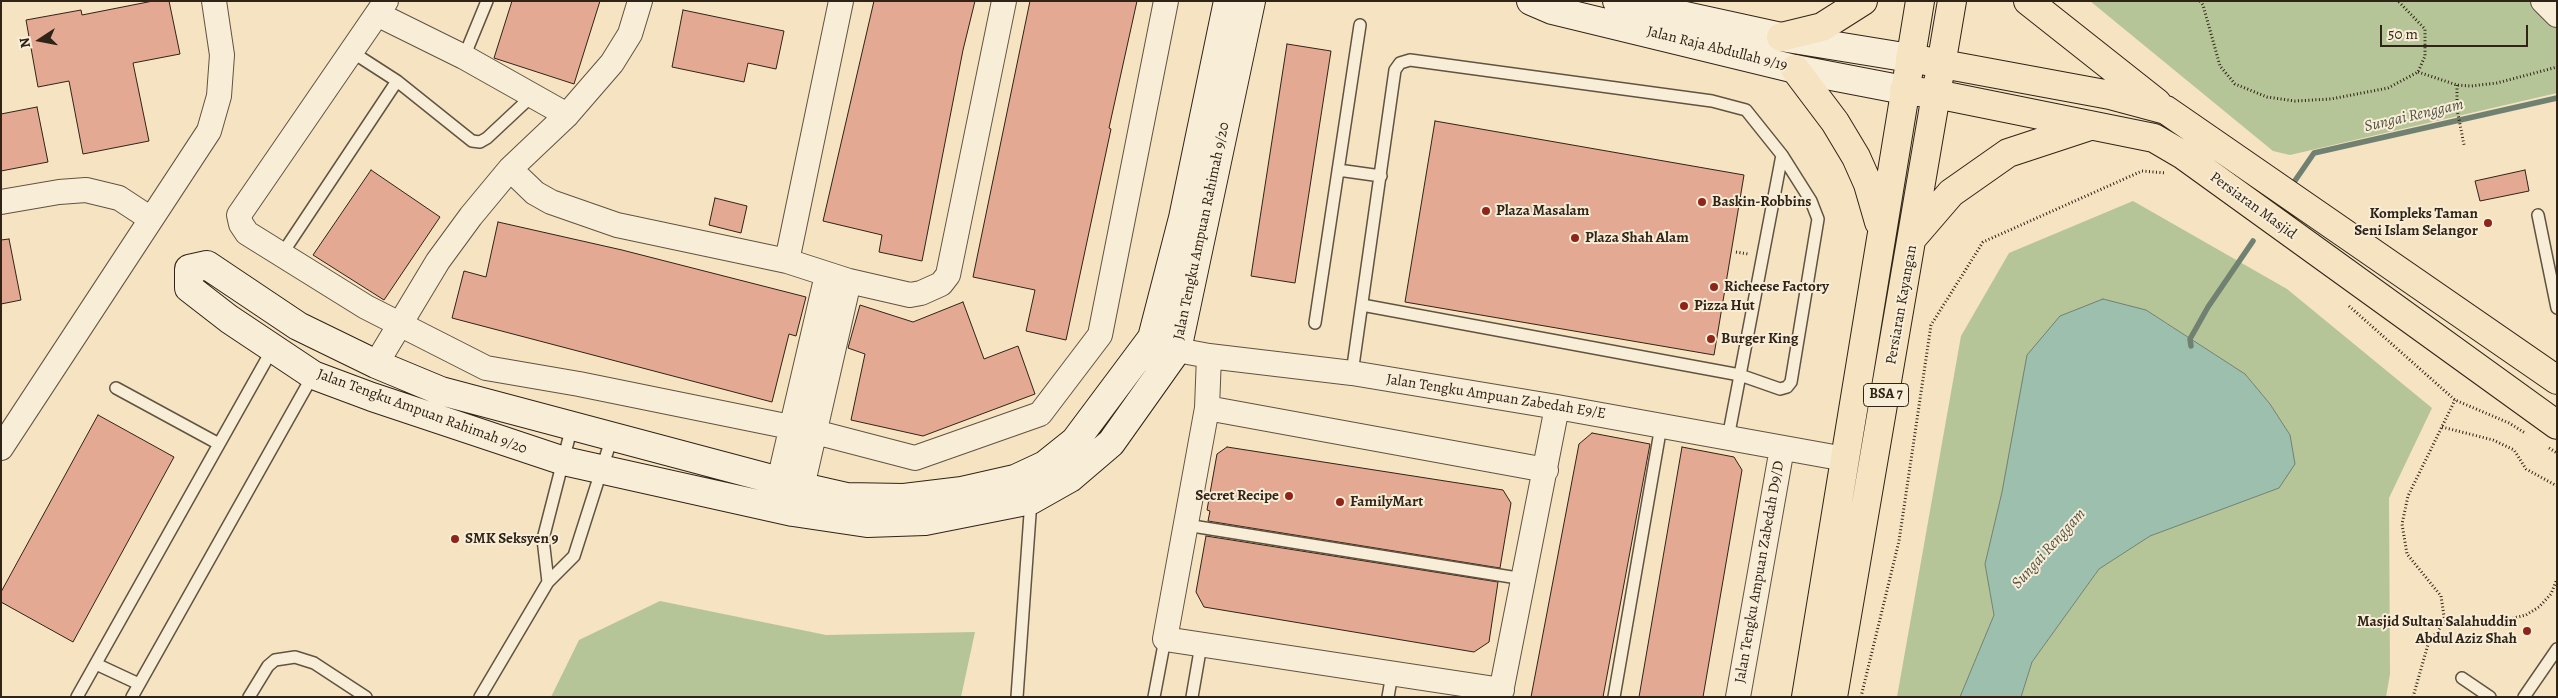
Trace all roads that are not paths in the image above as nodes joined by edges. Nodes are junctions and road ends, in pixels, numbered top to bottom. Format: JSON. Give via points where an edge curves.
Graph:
{"nodes":[{"id":1,"x":214,"y":1,"type":"edge"},
{"id":2,"x":488,"y":1,"type":"edge"},
{"id":3,"x":640,"y":1,"type":"edge"},
{"id":4,"x":841,"y":1,"type":"edge"},
{"id":5,"x":1004,"y":1,"type":"edge"},
{"id":6,"x":1166,"y":1,"type":"edge"},
{"id":7,"x":1228,"y":1,"type":"edge"},
{"id":8,"x":1251,"y":1,"type":"edge"},
{"id":9,"x":1531,"y":1,"type":"edge"},
{"id":10,"x":1617,"y":1,"type":"edge"},
{"id":11,"x":1863,"y":1,"type":"edge"},
{"id":12,"x":1920,"y":1,"type":"edge"},
{"id":13,"x":1952,"y":1,"type":"edge"},
{"id":14,"x":2028,"y":1,"type":"edge"},
{"id":15,"x":2543,"y":1,"type":"edge"},
{"id":16,"x":382,"y":8,"type":"edge"},
{"id":17,"x":1589,"y":9,"type":"edge"},
{"id":18,"x":2557,"y":15,"type":"edge"},
{"id":19,"x":1360,"y":25,"type":"dead end"},
{"id":20,"x":1781,"y":37,"type":"junction"},
{"id":21,"x":352,"y":52,"type":"junction"},
{"id":22,"x":464,"y":57,"type":"junction"},
{"id":23,"x":1910,"y":58,"type":"junction"},
{"id":24,"x":1941,"y":63,"type":"junction"},
{"id":25,"x":1795,"y":69,"type":"junction"},
{"id":26,"x":397,"y":81,"type":"junction"},
{"id":27,"x":1904,"y":90,"type":"junction"},
{"id":28,"x":1936,"y":94,"type":"junction"},
{"id":29,"x":532,"y":95,"type":"junction"},
{"id":30,"x":2166,"y":110,"type":"junction"},
{"id":31,"x":567,"y":115,"type":"junction"},
{"id":32,"x":2093,"y":126,"type":"junction"},
{"id":33,"x":1782,"y":155,"type":"junction"},
{"id":34,"x":510,"y":169,"type":"junction"},
{"id":35,"x":1338,"y":170,"type":"junction"},
{"id":36,"x":1381,"y":176,"type":"junction"},
{"id":37,"x":1,"y":202,"type":"edge"},
{"id":38,"x":2538,"y":216,"type":"dead end"},
{"id":39,"x":152,"y":219,"type":"junction"},
{"id":40,"x":1882,"y":230,"type":"junction"},
{"id":41,"x":1914,"y":236,"type":"junction"},
{"id":42,"x":282,"y":254,"type":"junction"},
{"id":43,"x":788,"y":261,"type":"junction"},
{"id":44,"x":838,"y":278,"type":"junction"},
{"id":45,"x":1362,"y":305,"type":"junction"},
{"id":46,"x":2557,"y":308,"type":"edge"},
{"id":47,"x":1315,"y":323,"type":"dead end"},
{"id":48,"x":401,"y":324,"type":"junction"},
{"id":49,"x":1152,"y":338,"type":"junction"},
{"id":50,"x":273,"y":348,"type":"junction"},
{"id":51,"x":1176,"y":350,"type":"junction"},
{"id":52,"x":1210,"y":356,"type":"junction"},
{"id":53,"x":376,"y":364,"type":"junction"},
{"id":54,"x":1352,"y":373,"type":"junction"},
{"id":55,"x":313,"y":375,"type":"junction"},
{"id":56,"x":1740,"y":375,"type":"junction"},
{"id":57,"x":2557,"y":380,"type":"edge"},
{"id":58,"x":116,"y":388,"type":"dead end"},
{"id":59,"x":1557,"y":406,"type":"junction"},
{"id":60,"x":1208,"y":408,"type":"junction"},
{"id":61,"x":2557,"y":425,"type":"edge"},
{"id":62,"x":572,"y":426,"type":"junction"},
{"id":63,"x":1661,"y":426,"type":"junction"},
{"id":64,"x":790,"y":427,"type":"junction"},
{"id":65,"x":815,"y":432,"type":"junction"},
{"id":66,"x":612,"y":437,"type":"junction"},
{"id":67,"x":4,"y":438,"type":"edge"},
{"id":68,"x":1728,"y":438,"type":"junction"},
{"id":69,"x":219,"y":444,"type":"junction"},
{"id":70,"x":1782,"y":448,"type":"junction"},
{"id":71,"x":1845,"y":459,"type":"junction"},
{"id":72,"x":564,"y":461,"type":"junction"},
{"id":73,"x":601,"y":470,"type":"junction"},
{"id":74,"x":1546,"y":470,"type":"junction"},
{"id":75,"x":790,"y":484,"type":"junction"},
{"id":76,"x":1031,"y":500,"type":"junction"},
{"id":77,"x":1186,"y":525,"type":"junction"},
{"id":78,"x":1524,"y":579,"type":"junction"},
{"id":79,"x":548,"y":582,"type":"junction"},
{"id":80,"x":1165,"y":639,"type":"junction"},
{"id":81,"x":1201,"y":645,"type":"junction"},
{"id":82,"x":2557,"y":650,"type":"edge"},
{"id":83,"x":96,"y":664,"type":"junction"},
{"id":84,"x":1392,"y":674,"type":"junction"},
{"id":85,"x":2462,"y":678,"type":"dead end"},
{"id":86,"x":139,"y":684,"type":"junction"},
{"id":87,"x":1456,"y":690,"type":"edge"},
{"id":88,"x":1501,"y":693,"type":"edge"},
{"id":89,"x":77,"y":697,"type":"edge"},
{"id":90,"x":132,"y":697,"type":"edge"},
{"id":91,"x":249,"y":697,"type":"edge"},
{"id":92,"x":366,"y":697,"type":"edge"},
{"id":93,"x":480,"y":697,"type":"edge"},
{"id":94,"x":1017,"y":697,"type":"edge"},
{"id":95,"x":1154,"y":697,"type":"edge"},
{"id":96,"x":1192,"y":697,"type":"edge"},
{"id":97,"x":1388,"y":697,"type":"edge"},
{"id":98,"x":1614,"y":697,"type":"edge"},
{"id":99,"x":1738,"y":697,"type":"edge"},
{"id":100,"x":1806,"y":697,"type":"edge"},
{"id":101,"x":1833,"y":697,"type":"edge"},
{"id":102,"x":2490,"y":697,"type":"edge"},
{"id":103,"x":2524,"y":697,"type":"edge"}],
"edges":[{"from":1,"to":39,"type":"street","via":[[222,55],[219,96],[209,131]]},
{"from":2,"to":22,"type":"lane"},
{"from":3,"to":31,"type":"street","via":[[630,34],[612,63]]},
{"from":4,"to":43,"type":"street"},
{"from":5,"to":44,"type":"street","via":[[948,275],[932,289],[910,295]]},
{"from":6,"to":65,"type":"street","via":[[1100,335],[1040,414],[915,458]]},
{"from":7,"to":49,"type":"street","name":"Jalan Tengku Ampuan Rahimah 9/20","via":[[1182,218]]},
{"from":8,"to":51,"type":"street","name":"Jalan Tengku Ampuan Rahimah 9/20"},
{"from":9,"to":17,"type":"street","name":"Jalan Raja Abdullah 9/19","via":[[1552,10]]},
{"from":10,"to":20,"type":"street","name":"Jalan Raja Abdullah 9/19"},
{"from":11,"to":20,"type":"main road","via":[[1822,27]]},
{"from":12,"to":23,"type":"main road","name":"Persiaran Kayangan","number":"BSA 7"},
{"from":13,"to":24,"type":"main road","name":"Persiaran Kayangan","number":"BSA 7"},
{"from":14,"to":30,"type":"main road"},
{"from":15,"to":18,"type":"street"},
{"from":16,"to":21,"type":"street"},
{"from":16,"to":22,"type":"street"},
{"from":17,"to":25,"type":"street","name":"Jalan Raja Abdullah 9/19"},
{"from":19,"to":35,"type":"lane"},
{"from":20,"to":23,"type":"street","name":"Jalan Raja Abdullah 9/19"},
{"from":21,"to":26,"type":"lane"},
{"from":21,"to":42,"type":"street","via":[[239,215],[240,224],[247,233]]},
{"from":22,"to":29,"type":"street"},
{"from":23,"to":24,"type":"main road","name":"Persiaran Masjid"},
{"from":23,"to":27,"type":"main road","name":"Persiaran Kayangan","number":"BSA 7"},
{"from":24,"to":28,"type":"main road","name":"Persiaran Kayangan","number":"BSA 7"},
{"from":24,"to":30,"type":"main road","name":"Persiaran Masjid","via":[[2110,95]]},
{"from":25,"to":27,"type":"street","name":"Jalan Raja Abdullah 9/19"},
{"from":25,"to":40,"type":"main road","via":[[1835,122],[1856,157]]},
{"from":26,"to":29,"type":"lane","via":[[472,141],[480,142]]},
{"from":26,"to":42,"type":"lane"},
{"from":27,"to":28,"type":"main road","name":"Persiaran Masjid"},
{"from":27,"to":40,"type":"main road","name":"Persiaran Kayangan","number":"BSA 7"},
{"from":28,"to":32,"type":"main road","name":"Persiaran Masjid"},
{"from":28,"to":41,"type":"main road","name":"Persiaran Kayangan","number":"BSA 7"},
{"from":29,"to":31,"type":"street"},
{"from":30,"to":57,"type":"main road","name":"Persiaran Masjid"},
{"from":31,"to":34,"type":"street"},
{"from":32,"to":41,"type":"main road","via":[[2008,153],[1951,193]]},
{"from":32,"to":61,"type":"main road","name":"Persiaran Masjid","via":[[2154,138],[2183,155]]},
{"from":33,"to":36,"type":"lane","via":[[1746,110],[1712,102],[1410,60],[1400,63],[1396,70]]},
{"from":33,"to":56,"type":"lane"},
{"from":33,"to":56,"type":"lane","via":[[1811,201],[1818,219],[1791,382],[1780,389]]},
{"from":34,"to":43,"type":"street","via":[[535,193],[552,202],[617,225]]},
{"from":34,"to":48,"type":"street","via":[[438,261]]},
{"from":35,"to":36,"type":"lane"},
{"from":35,"to":47,"type":"lane"},
{"from":36,"to":45,"type":"lane"},
{"from":37,"to":39,"type":"street","via":[[86,190],[119,198]]},
{"from":38,"to":46,"type":"lane"},
{"from":39,"to":67,"type":"street"},
{"from":40,"to":71,"type":"main road","name":"Persiaran Kayangan","number":"BSA 7"},
{"from":41,"to":101,"type":"main road","name":"Persiaran Kayangan","number":"BSA 7"},
{"from":42,"to":48,"type":"street","via":[[366,307]]},
{"from":43,"to":44,"type":"street"},
{"from":44,"to":64,"type":"street"},
{"from":44,"to":65,"type":"street"},
{"from":45,"to":54,"type":"lane"},
{"from":45,"to":56,"type":"lane"},
{"from":48,"to":53,"type":"street"},
{"from":48,"to":64,"type":"street","via":[[486,368]]},
{"from":49,"to":51,"type":"street","name":"Jalan Tengku Ampuan Zabedah E9/E"},
{"from":49,"to":75,"type":"street","name":"Jalan Tengku Ampuan Rahimah 9/20","via":[[1075,441],[1045,464],[1015,479],[962,491],[904,498],[846,497]]},
{"from":50,"to":53,"type":"street","name":"Jalan Tengku Ampuan Rahimah 9/20","via":[[189,288],[189,268],[207,265],[298,326]]},
{"from":50,"to":55,"type":"street","name":"Jalan Tengku Ampuan Rahimah 9/20"},
{"from":50,"to":69,"type":"lane"},
{"from":51,"to":52,"type":"street","name":"Jalan Tengku Ampuan Zabedah E9/E"},
{"from":51,"to":76,"type":"street","name":"Jalan Tengku Ampuan Rahimah 9/20","via":[[1111,443],[1070,478]]},
{"from":52,"to":54,"type":"street","name":"Jalan Tengku Ampuan Zabedah E9/E"},
{"from":52,"to":60,"type":"street"},
{"from":53,"to":62,"type":"street","name":"Jalan Tengku Ampuan Rahimah 9/20","via":[[441,391]]},
{"from":54,"to":59,"type":"street","name":"Jalan Tengku Ampuan Zabedah E9/E"},
{"from":55,"to":72,"type":"street","name":"Jalan Tengku Ampuan Rahimah 9/20"},
{"from":55,"to":86,"type":"lane"},
{"from":56,"to":68,"type":"lane"},
{"from":58,"to":69,"type":"lane"},
{"from":59,"to":63,"type":"street","name":"Jalan Tengku Ampuan Zabedah E9/E"},
{"from":59,"to":74,"type":"street"},
{"from":60,"to":74,"type":"street"},
{"from":60,"to":77,"type":"street"},
{"from":62,"to":66,"type":"street","name":"Jalan Tengku Ampuan Rahimah 9/20"},
{"from":62,"to":72,"type":"lane"},
{"from":63,"to":68,"type":"street","name":"Jalan Tengku Ampuan Zabedah E9/E"},
{"from":63,"to":98,"type":"lane"},
{"from":64,"to":65,"type":"street"},
{"from":64,"to":75,"type":"street"},
{"from":65,"to":75,"type":"street"},
{"from":66,"to":73,"type":"lane"},
{"from":66,"to":75,"type":"street","name":"Jalan Tengku Ampuan Rahimah 9/20"},
{"from":68,"to":70,"type":"street","name":"Jalan Tengku Ampuan Zabedah E9/E"},
{"from":69,"to":83,"type":"lane"},
{"from":70,"to":71,"type":"street","name":"Jalan Tengku Ampuan Zabedah E9/E"},
{"from":70,"to":99,"type":"street","name":"Jalan Tengku Ampuan Zabedah D9/D"},
{"from":71,"to":100,"type":"main road","name":"Persiaran Kayangan","number":"BSA 7"},
{"from":72,"to":73,"type":"street","name":"Jalan Tengku Ampuan Rahimah 9/20"},
{"from":72,"to":79,"type":"lane","via":[[543,539]]},
{"from":73,"to":76,"type":"street","name":"Jalan Tengku Ampuan Rahimah 9/20","via":[[793,512],[867,523],[925,521]]},
{"from":73,"to":79,"type":"lane","via":[[574,556]]},
{"from":74,"to":78,"type":"street"},
{"from":76,"to":94,"type":"lane"},
{"from":77,"to":78,"type":"lane"},
{"from":77,"to":80,"type":"street"},
{"from":78,"to":88,"type":"street"},
{"from":79,"to":93,"type":"lane"},
{"from":80,"to":81,"type":"street"},
{"from":80,"to":95,"type":"lane"},
{"from":81,"to":84,"type":"street"},
{"from":81,"to":96,"type":"lane"},
{"from":82,"to":103,"type":"lane"},
{"from":83,"to":86,"type":"lane"},
{"from":83,"to":89,"type":"lane"},
{"from":84,"to":87,"type":"street"},
{"from":84,"to":97,"type":"lane"},
{"from":85,"to":102,"type":"lane"},
{"from":86,"to":90,"type":"lane"},
{"from":87,"to":88,"type":"street"},
{"from":91,"to":92,"type":"lane","via":[[268,666],[275,660],[295,657],[314,663]]}]}
